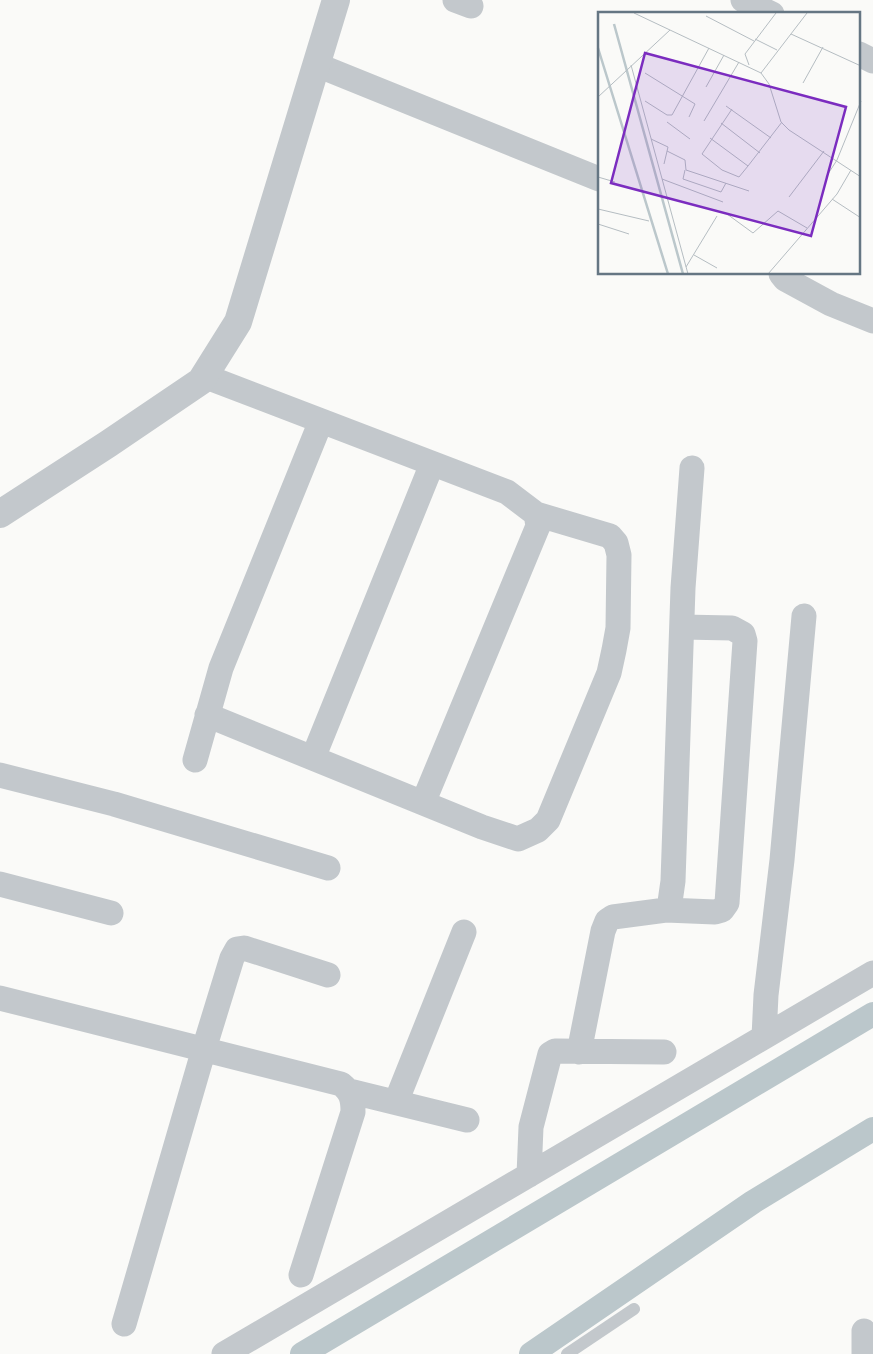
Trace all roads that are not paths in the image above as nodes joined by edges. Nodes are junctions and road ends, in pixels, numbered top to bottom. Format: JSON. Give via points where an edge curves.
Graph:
{"nodes":[{"id":1,"x":336,"y":0,"type":"edge"},
{"id":2,"x":744,"y":0,"type":"edge"},
{"id":3,"x":768,"y":12,"type":"edge"},
{"id":4,"x":860,"y":54,"type":"edge"},
{"id":5,"x":873,"y":61,"type":"edge"},
{"id":6,"x":316,"y":65,"type":"junction"},
{"id":7,"x":598,"y":179,"type":"edge"},
{"id":8,"x":783,"y":275,"type":"edge"},
{"id":9,"x":873,"y":321,"type":"edge"},
{"id":10,"x":204,"y":376,"type":"junction"},
{"id":11,"x":321,"y":421,"type":"junction"},
{"id":12,"x":432,"y":464,"type":"junction"},
{"id":13,"x":692,"y":468,"type":"dead end"},
{"id":14,"x":0,"y":514,"type":"edge"},
{"id":15,"x":536,"y":514,"type":"junction"},
{"id":16,"x":804,"y":616,"type":"dead end"},
{"id":17,"x":682,"y":627,"type":"junction"},
{"id":18,"x":207,"y":716,"type":"junction"},
{"id":19,"x":313,"y":758,"type":"junction"},
{"id":20,"x":194,"y":760,"type":"dead end"},
{"id":21,"x":0,"y":774,"type":"edge"},
{"id":22,"x":423,"y":803,"type":"junction"},
{"id":23,"x":328,"y":868,"type":"dead end"},
{"id":24,"x":0,"y":884,"type":"edge"},
{"id":25,"x":666,"y":910,"type":"junction"},
{"id":26,"x":111,"y":914,"type":"dead end"},
{"id":27,"x":464,"y":932,"type":"dead end"},
{"id":28,"x":873,"y":973,"type":"edge"},
{"id":29,"x":328,"y":975,"type":"dead end"},
{"id":30,"x":0,"y":998,"type":"edge"},
{"id":31,"x":764,"y":1037,"type":"junction"},
{"id":32,"x":204,"y":1049,"type":"junction"},
{"id":33,"x":578,"y":1052,"type":"junction"},
{"id":34,"x":664,"y":1052,"type":"dead end"},
{"id":35,"x":349,"y":1091,"type":"junction"},
{"id":36,"x":396,"y":1102,"type":"junction"},
{"id":37,"x":466,"y":1120,"type":"dead end"},
{"id":38,"x":529,"y":1175,"type":"junction"},
{"id":39,"x":301,"y":1275,"type":"dead end"},
{"id":40,"x":634,"y":1310,"type":"dead end"},
{"id":41,"x":124,"y":1324,"type":"dead end"},
{"id":42,"x":224,"y":1354,"type":"edge"},
{"id":43,"x":568,"y":1354,"type":"edge"}],
"edges":[{"from":1,"to":6,"type":"street"},
{"from":2,"to":3,"type":"street"},
{"from":4,"to":5,"type":"street"},
{"from":6,"to":7,"type":"street"},
{"from":6,"to":10,"type":"street","via":[[238,322]]},
{"from":8,"to":9,"type":"street","via":[[831,304]]},
{"from":10,"to":11,"type":"street"},
{"from":10,"to":14,"type":"street","via":[[108,444]]},
{"from":11,"to":12,"type":"street"},
{"from":11,"to":18,"type":"street","via":[[221,668]]},
{"from":12,"to":15,"type":"street","via":[[508,492]]},
{"from":12,"to":19,"type":"street"},
{"from":13,"to":17,"type":"street"},
{"from":15,"to":22,"type":"street","via":[[538,526]]},
{"from":15,"to":22,"type":"street","via":[[603,533],[616,542],[619,555],[618,628],[609,673],[548,820],[538,830],[518,839]]},
{"from":16,"to":31,"type":"street"},
{"from":17,"to":25,"type":"street","via":[[673,881]]},
{"from":17,"to":25,"type":"street","via":[[732,628],[744,634],[745,641],[727,903],[722,910],[715,912]]},
{"from":18,"to":19,"type":"street"},
{"from":18,"to":20,"type":"street"},
{"from":19,"to":22,"type":"street"},
{"from":21,"to":23,"type":"street","via":[[114,804]]},
{"from":24,"to":26,"type":"street"},
{"from":25,"to":33,"type":"street","via":[[613,916],[607,921]]},
{"from":27,"to":36,"type":"street"},
{"from":28,"to":31,"type":"street"},
{"from":29,"to":32,"type":"street","via":[[258,951],[238,949],[232,958]]},
{"from":30,"to":32,"type":"street"},
{"from":31,"to":38,"type":"street"},
{"from":32,"to":35,"type":"street","via":[[341,1084]]},
{"from":32,"to":41,"type":"street"},
{"from":33,"to":34,"type":"street"},
{"from":33,"to":38,"type":"street","via":[[555,1051],[546,1061],[532,1127]]},
{"from":35,"to":36,"type":"street"},
{"from":35,"to":39,"type":"street","via":[[353,1112]]},
{"from":36,"to":37,"type":"street"},
{"from":38,"to":42,"type":"street"},
{"from":40,"to":43,"type":"lane"}]}
